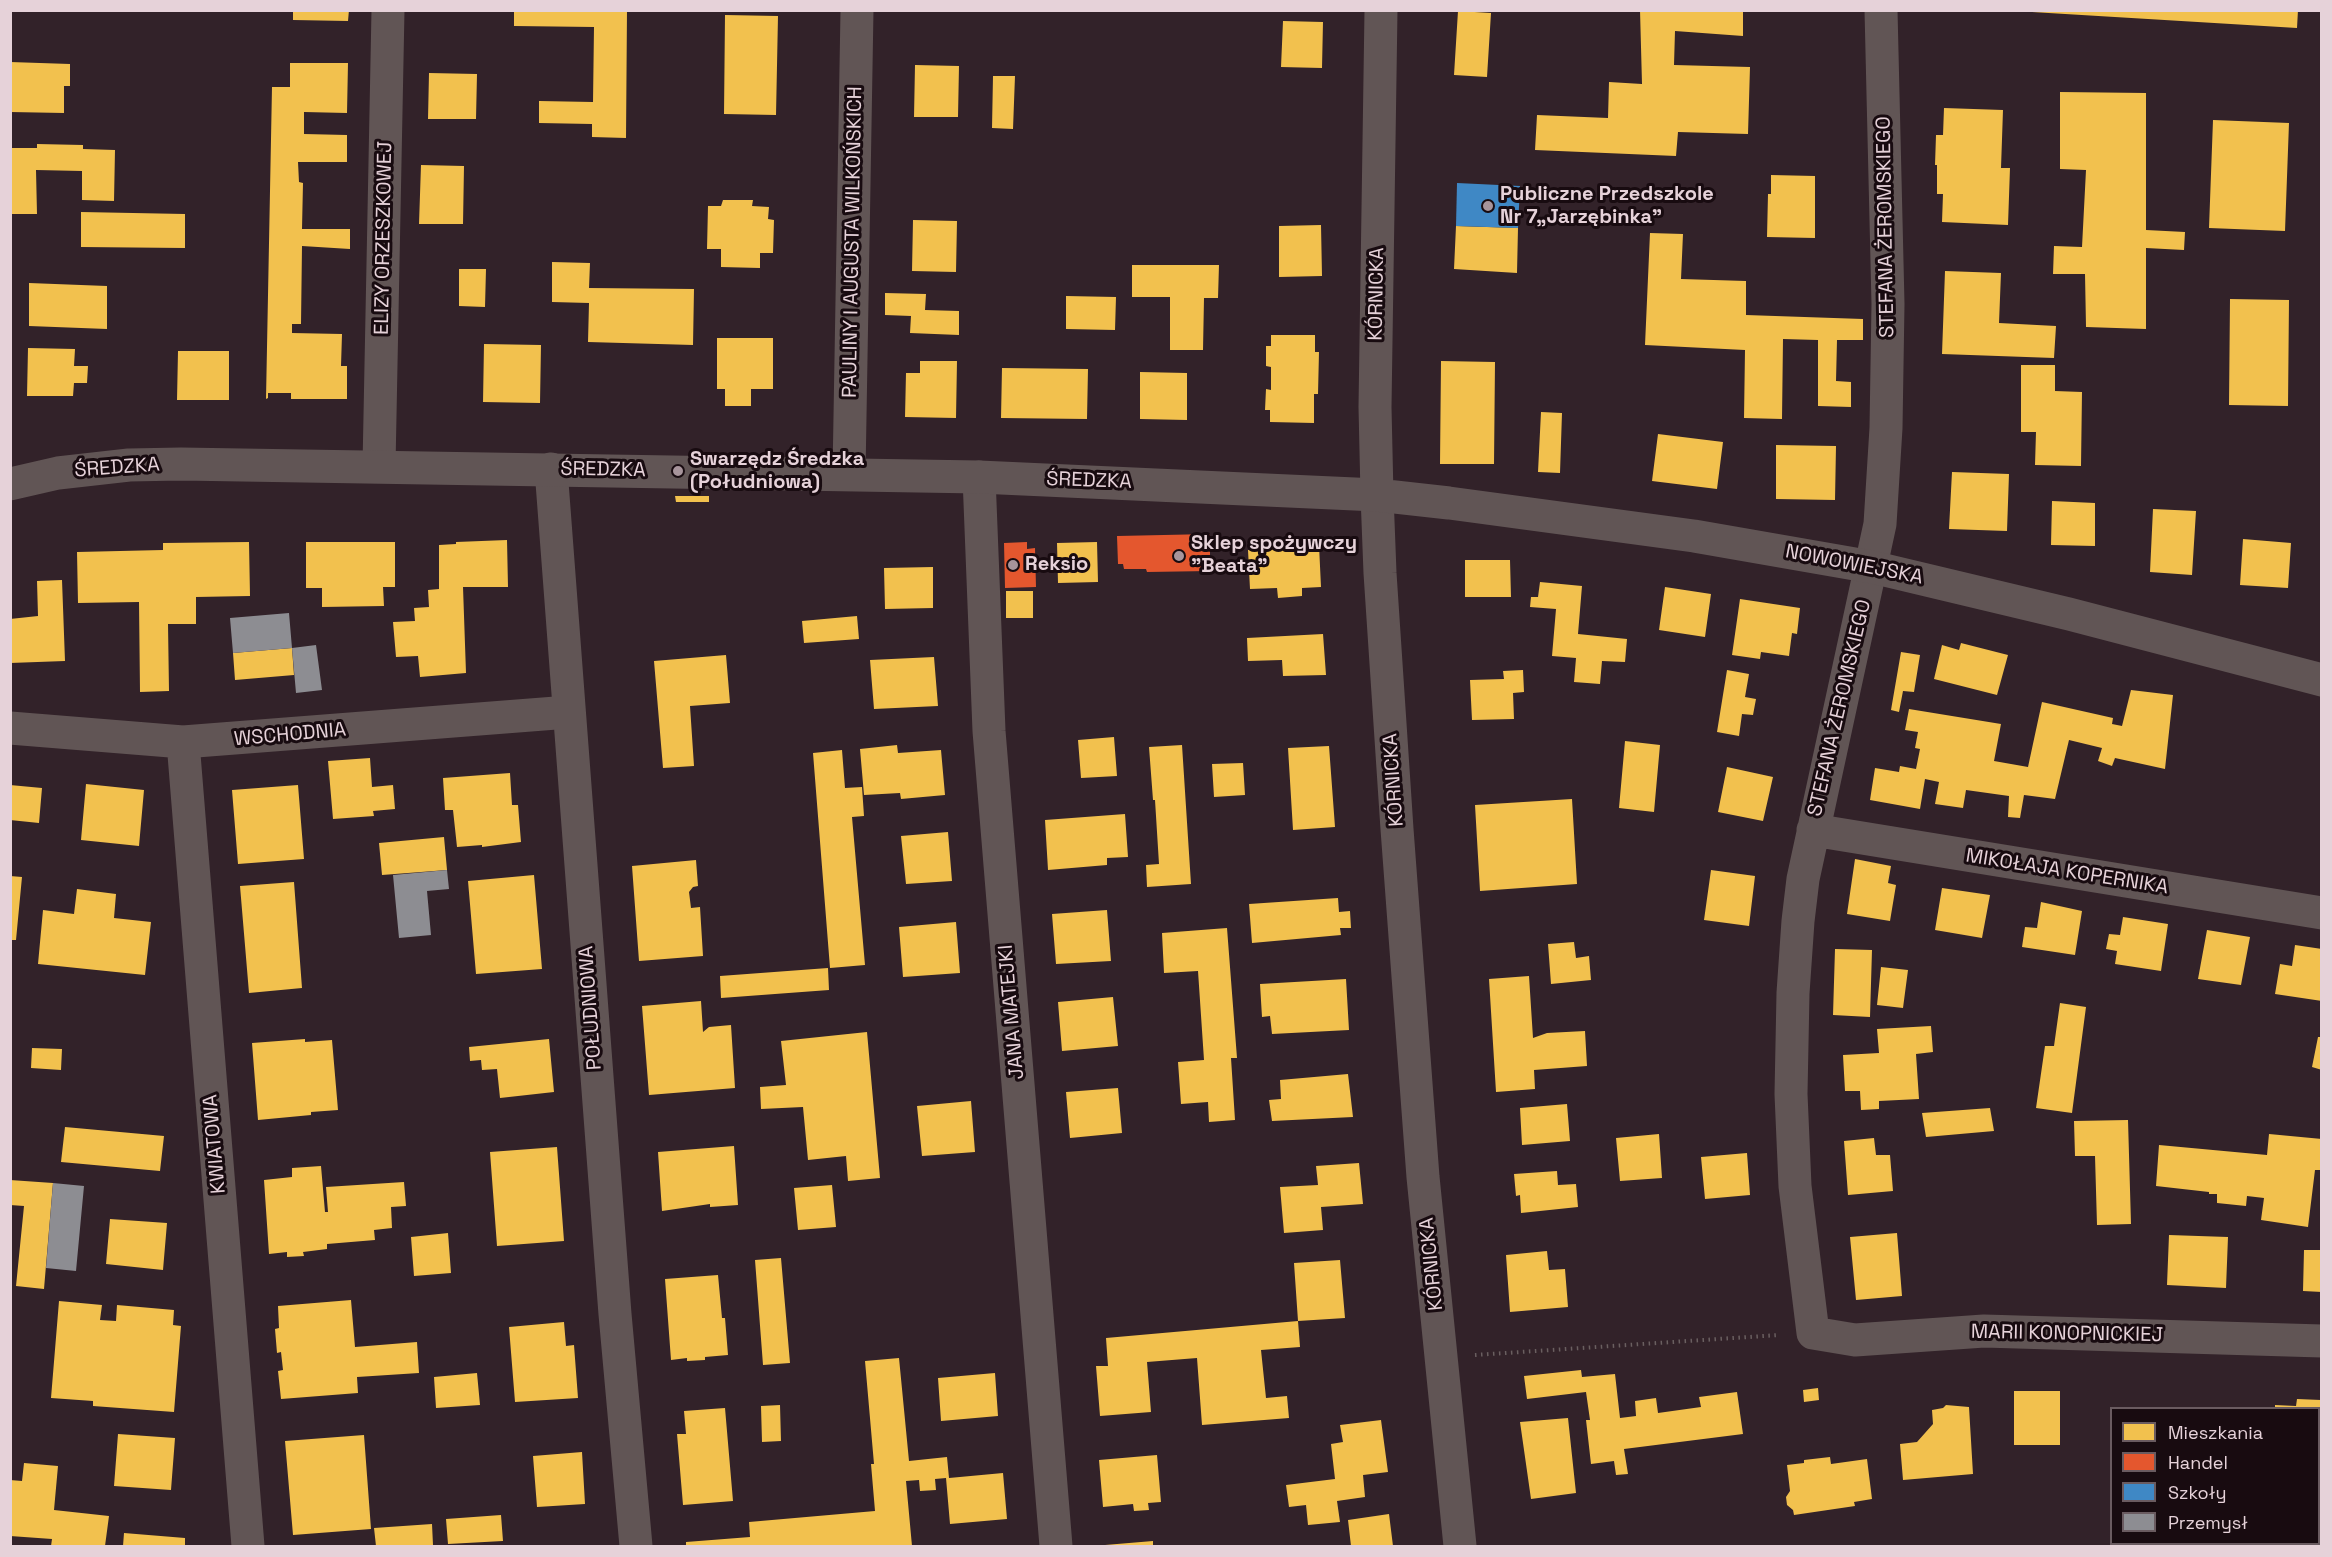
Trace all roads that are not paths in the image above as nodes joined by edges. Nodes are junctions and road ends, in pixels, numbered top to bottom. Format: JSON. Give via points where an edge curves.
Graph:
{"nodes":[{"id":1,"x":388,"y":10,"type":"edge"},
{"id":2,"x":857,"y":10,"type":"edge"},
{"id":3,"x":1381,"y":10,"type":"edge"},
{"id":4,"x":1881,"y":10,"type":"edge"},
{"id":5,"x":379,"y":466,"type":"junction"},
{"id":6,"x":551,"y":470,"type":"junction"},
{"id":7,"x":849,"y":474,"type":"junction"},
{"id":8,"x":979,"y":477,"type":"junction"},
{"id":9,"x":10,"y":484,"type":"edge"},
{"id":10,"x":1377,"y":495,"type":"junction"},
{"id":11,"x":1872,"y":567,"type":"junction"},
{"id":12,"x":2322,"y":680,"type":"edge"},
{"id":13,"x":569,"y":712,"type":"junction"},
{"id":14,"x":10,"y":728,"type":"edge"},
{"id":15,"x":183,"y":742,"type":"junction"},
{"id":16,"x":1813,"y":830,"type":"junction"},
{"id":17,"x":2322,"y":913,"type":"edge"},
{"id":18,"x":1813,"y":1333,"type":"joint"},
{"id":19,"x":2322,"y":1341,"type":"edge"},
{"id":20,"x":248,"y":1546,"type":"edge"},
{"id":21,"x":636,"y":1546,"type":"edge"},
{"id":22,"x":1056,"y":1546,"type":"edge"},
{"id":23,"x":1460,"y":1546,"type":"edge"}],
"edges":[{"from":1,"to":5,"type":"street","name":"ELIZY ORZESZKOWEJ"},
{"from":2,"to":7,"type":"street","name":"PAULINY I AUGUSTA WILKOŃSKICH"},
{"from":3,"to":10,"type":"street","name":"KÓRNICKA"},
{"from":4,"to":11,"type":"street","name":"STEFANA ŻEROMSKIEGO","via":[[1888,303],[1886,428],[1880,524]]},
{"from":5,"to":6,"type":"street","name":"ŚREDZKA"},
{"from":5,"to":9,"type":"street","name":"ŚREDZKA","via":[[129,465],[58,473]]},
{"from":6,"to":7,"type":"street","name":"ŚREDZKA"},
{"from":6,"to":13,"type":"street","name":"POŁUDNIOWA"},
{"from":7,"to":8,"type":"street","name":"ŚREDZKA"},
{"from":8,"to":10,"type":"street","name":"ŚREDZKA"},
{"from":8,"to":22,"type":"street","name":"JANA MATEJKI","via":[[989,730]]},
{"from":10,"to":11,"type":"street","name":"NOWOWIEJSKA","via":[[1694,536]]},
{"from":10,"to":23,"type":"street","name":"KÓRNICKA","via":[[1423,1177]]},
{"from":11,"to":12,"type":"street","name":"NOWOWIEJSKA"},
{"from":11,"to":16,"type":"street","name":"STEFANA ŻEROMSKIEGO"},
{"from":13,"to":15,"type":"street","name":"WSCHODNIA"},
{"from":13,"to":21,"type":"street","name":"POŁUDNIOWA"},
{"from":14,"to":15,"type":"street","name":"WSCHODNIA"},
{"from":15,"to":20,"type":"street","name":"KWIATOWA"},
{"from":16,"to":17,"type":"street","name":"MIKOŁAJA KOPERNIKA"},
{"from":16,"to":18,"type":"street","name":"STEFANA ŻEROMSKIEGO","via":[[1798,921],[1791,1053],[1795,1186]]},
{"from":18,"to":19,"type":"street","name":"MARII KONOPNICKIEJ","via":[[1855,1340],[1984,1331]]}]}
